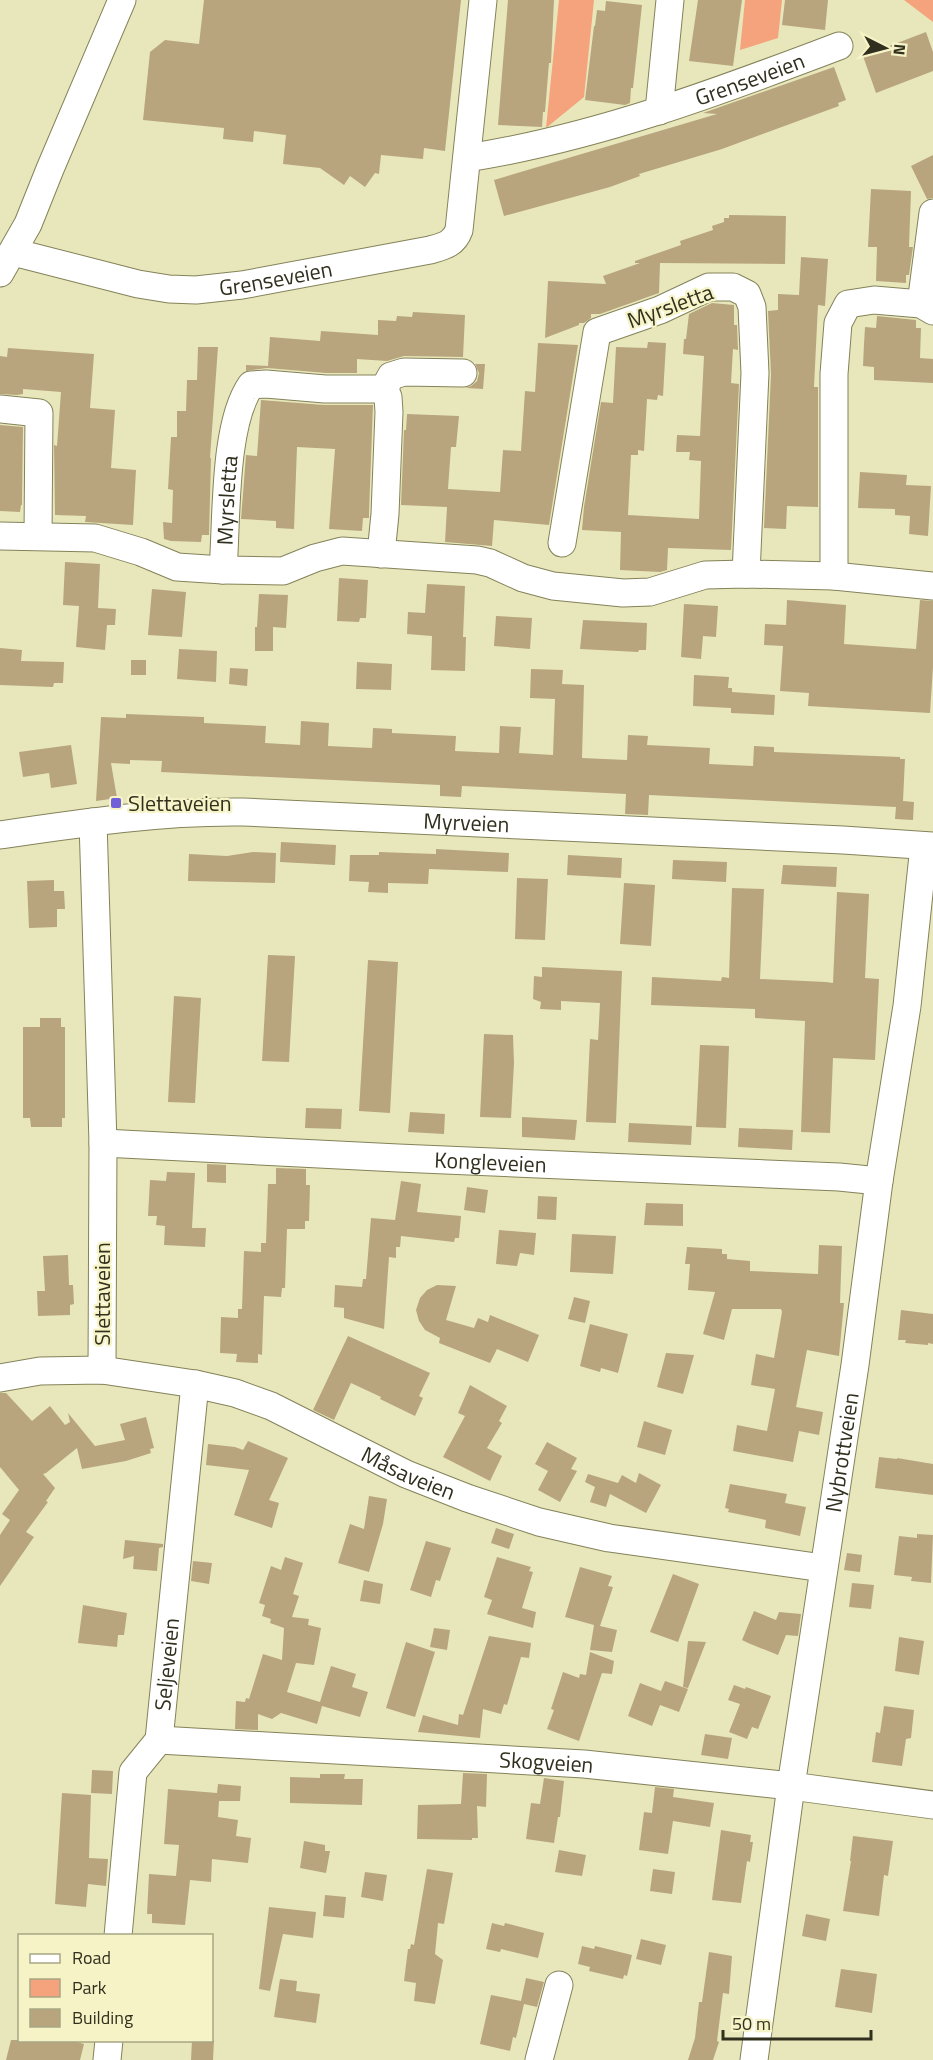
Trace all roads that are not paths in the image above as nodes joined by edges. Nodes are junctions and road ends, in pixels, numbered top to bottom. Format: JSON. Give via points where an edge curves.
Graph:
{"nodes":[{"id":1,"x":122,"y":0,"type":"edge"},
{"id":2,"x":483,"y":0,"type":"edge"},
{"id":3,"x":670,"y":0,"type":"edge"},
{"id":4,"x":839,"y":46,"type":"dead end"},
{"id":5,"x":660,"y":111,"type":"junction"},
{"id":6,"x":467,"y":158,"type":"junction"},
{"id":7,"x":933,"y":213,"type":"edge"},
{"id":8,"x":7,"y":262,"type":"edge"},
{"id":9,"x":927,"y":307,"type":"edge"},
{"id":10,"x":463,"y":374,"type":"dead end"},
{"id":11,"x":384,"y":389,"type":"junction"},
{"id":12,"x":0,"y":409,"type":"edge"},
{"id":13,"x":0,"y":536,"type":"edge"},
{"id":14,"x":39,"y":536,"type":"junction"},
{"id":15,"x":562,"y":543,"type":"dead end"},
{"id":16,"x":381,"y":554,"type":"junction"},
{"id":17,"x":224,"y":570,"type":"junction"},
{"id":18,"x":746,"y":574,"type":"junction"},
{"id":19,"x":834,"y":576,"type":"junction"},
{"id":20,"x":933,"y":586,"type":"edge"},
{"id":21,"x":93,"y":822,"type":"junction"},
{"id":22,"x":0,"y":835,"type":"edge"},
{"id":23,"x":929,"y":846,"type":"edge"},
{"id":24,"x":103,"y":1143,"type":"junction"},
{"id":25,"x":879,"y":1181,"type":"junction"},
{"id":26,"x":102,"y":1370,"type":"junction"},
{"id":27,"x":0,"y":1378,"type":"edge"},
{"id":28,"x":195,"y":1384,"type":"junction"},
{"id":29,"x":823,"y":1568,"type":"junction"},
{"id":30,"x":159,"y":1740,"type":"junction"},
{"id":31,"x":791,"y":1786,"type":"junction"},
{"id":32,"x":933,"y":1805,"type":"edge"},
{"id":33,"x":118,"y":1934,"type":"edge"},
{"id":34,"x":559,"y":1984,"type":"dead end"},
{"id":35,"x":109,"y":2042,"type":"edge"},
{"id":36,"x":107,"y":2060,"type":"edge"},
{"id":37,"x":539,"y":2060,"type":"edge"},
{"id":38,"x":754,"y":2060,"type":"edge"}],
"edges":[{"from":1,"to":8,"type":"street","name":"Grenseveien","via":[[28,224]]},
{"from":2,"to":6,"type":"street","name":"Grenseveien"},
{"from":3,"to":5,"type":"street","name":"Grenseveien"},
{"from":4,"to":5,"type":"street","name":"Grenseveien"},
{"from":5,"to":6,"type":"street","name":"Grenseveien","via":[[512,151]]},
{"from":6,"to":8,"type":"street","name":"Grenseveien","via":[[456,238],[430,250],[196,290]]},
{"from":7,"to":9,"type":"street"},
{"from":9,"to":19,"type":"street","via":[[874,300],[848,304],[838,323],[834,374]]},
{"from":10,"to":11,"type":"street","via":[[404,372],[391,376]]},
{"from":11,"to":16,"type":"street","via":[[390,412]]},
{"from":11,"to":17,"type":"street","name":"Myrsletta","via":[[251,385],[234,430]]},
{"from":12,"to":14,"type":"street","via":[[39,413]]},
{"from":13,"to":14,"type":"street","name":"Myrsletta"},
{"from":14,"to":17,"type":"street","name":"Myrsletta","via":[[95,538],[177,567]]},
{"from":15,"to":18,"type":"street","name":"Myrsletta","via":[[597,332],[660,310],[709,287],[733,287],[747,294],[753,318],[755,373]]},
{"from":16,"to":17,"type":"street","name":"Myrsletta","via":[[342,551],[283,570]]},
{"from":16,"to":18,"type":"street","name":"Myrsletta","via":[[477,560],[553,586],[623,592],[650,592],[705,575]]},
{"from":18,"to":19,"type":"street","name":"Myrsletta"},
{"from":19,"to":20,"type":"street","name":"Myrsletta"},
{"from":21,"to":22,"type":"street","name":"Myrveien"},
{"from":21,"to":23,"type":"street","name":"Myrveien","via":[[188,812],[262,813]]},
{"from":21,"to":24,"type":"street","name":"Slettaveien"},
{"from":23,"to":25,"type":"street","name":"Nybrottveien"},
{"from":24,"to":25,"type":"street","name":"Kongleveien"},
{"from":24,"to":26,"type":"street","name":"Slettaveien"},
{"from":25,"to":29,"type":"street","name":"Nybrottveien"},
{"from":26,"to":27,"type":"street","name":"Måsaveien","via":[[40,1371]]},
{"from":26,"to":28,"type":"street","name":"Måsaveien"},
{"from":28,"to":29,"type":"street","name":"Måsaveien","via":[[271,1406],[406,1474],[539,1522],[609,1538]]},
{"from":28,"to":30,"type":"street","name":"Seljeveien"},
{"from":29,"to":31,"type":"street","name":"Nybrottveien"},
{"from":30,"to":31,"type":"street","name":"Skogveien","via":[[584,1764]]},
{"from":30,"to":33,"type":"street","name":"Seljeveien","via":[[133,1772]]},
{"from":31,"to":32,"type":"street","name":"Skogveien"},
{"from":31,"to":38,"type":"street","name":"Nybrottveien"},
{"from":34,"to":37,"type":"street"},
{"from":35,"to":36,"type":"street"}]}
